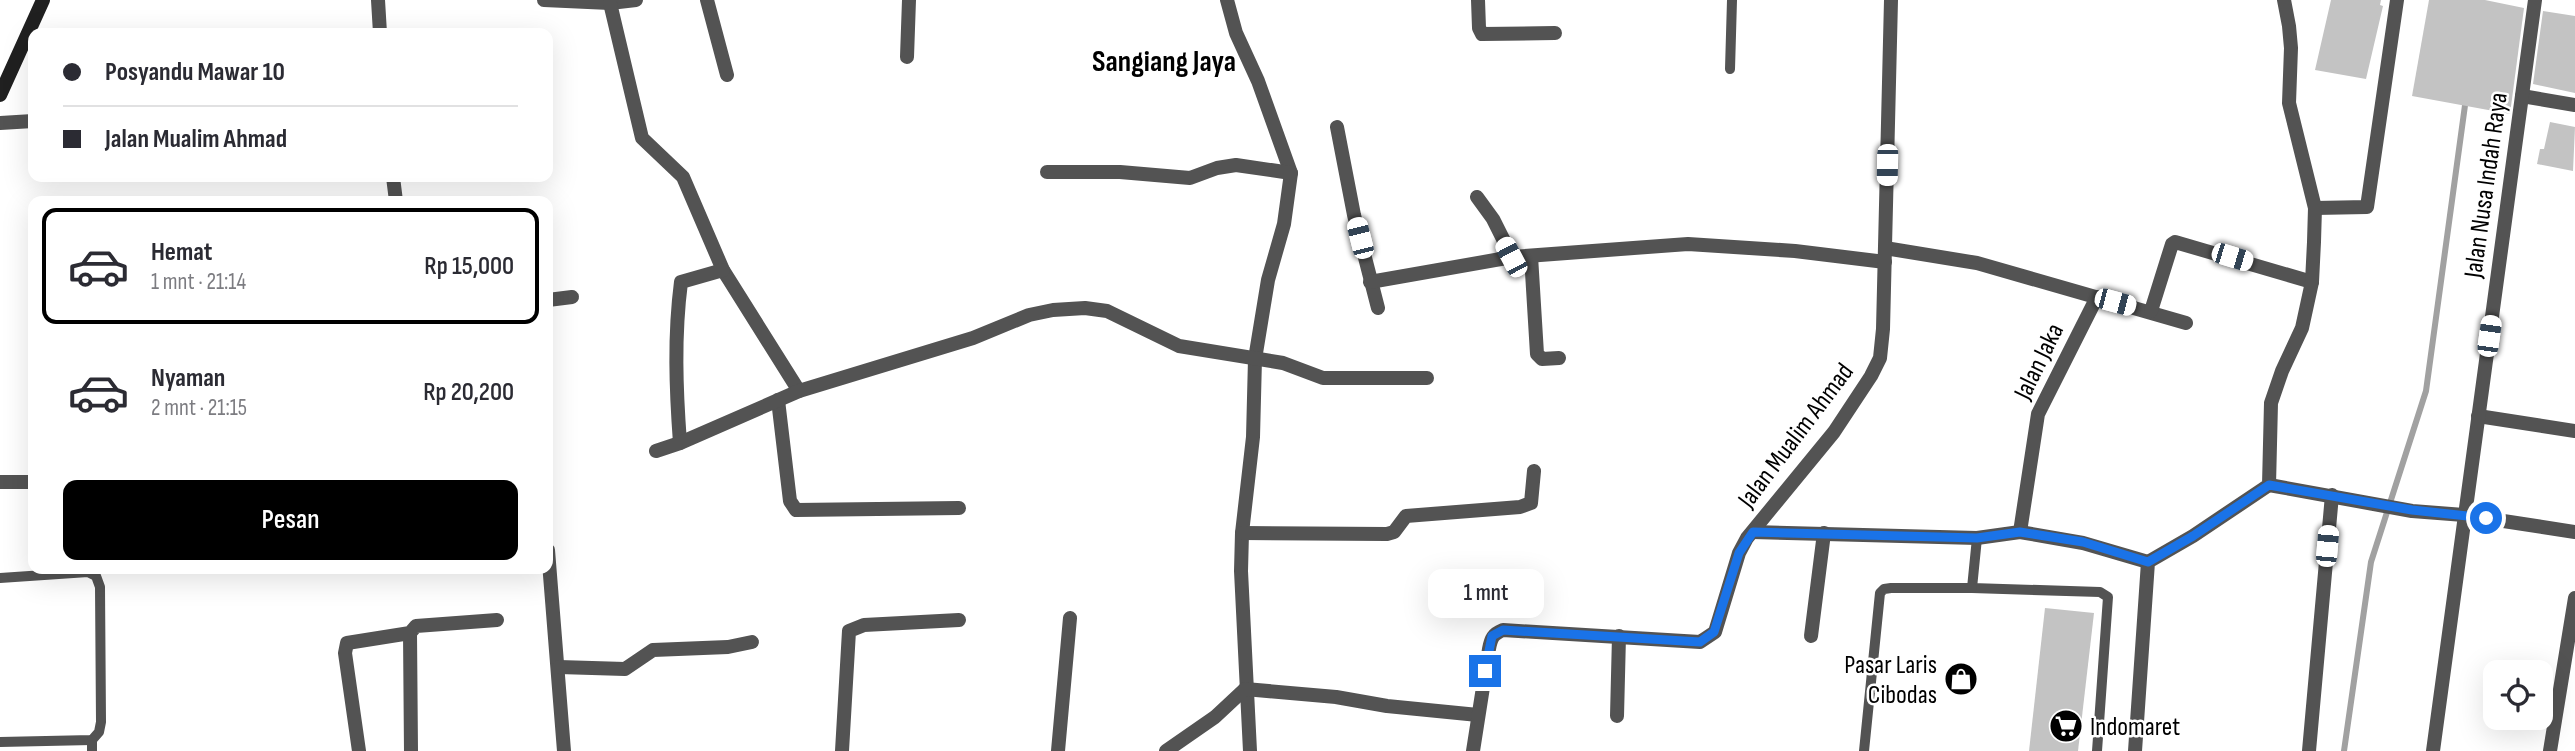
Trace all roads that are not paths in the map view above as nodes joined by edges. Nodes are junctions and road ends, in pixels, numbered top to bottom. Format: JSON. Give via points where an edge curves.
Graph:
{"nodes":[{"id":1,"x":43,"y":0,"type":"edge"},
{"id":2,"x":378,"y":0,"type":"edge"},
{"id":3,"x":544,"y":0,"type":"edge"},
{"id":4,"x":636,"y":0,"type":"edge"},
{"id":5,"x":707,"y":0,"type":"edge"},
{"id":6,"x":909,"y":0,"type":"edge"},
{"id":7,"x":1227,"y":0,"type":"edge"},
{"id":8,"x":1478,"y":0,"type":"edge"},
{"id":9,"x":1732,"y":0,"type":"edge"},
{"id":10,"x":1891,"y":0,"type":"edge"},
{"id":11,"x":2284,"y":0,"type":"edge"},
{"id":12,"x":2295,"y":0,"type":"edge"},
{"id":13,"x":2397,"y":0,"type":"edge"},
{"id":14,"x":2535,"y":0,"type":"edge"},
{"id":15,"x":610,"y":3,"type":"junction"},
{"id":16,"x":2290,"y":26,"type":"junction"},
{"id":17,"x":30,"y":28,"type":"edge"},
{"id":18,"x":380,"y":28,"type":"edge"},
{"id":19,"x":28,"y":33,"type":"edge"},
{"id":20,"x":1555,"y":33,"type":"dead end"},
{"id":21,"x":907,"y":57,"type":"dead end"},
{"id":22,"x":1730,"y":69,"type":"dead end"},
{"id":23,"x":727,"y":75,"type":"dead end"},
{"id":24,"x":2,"y":89,"type":"edge"},
{"id":25,"x":2522,"y":96,"type":"junction"},
{"id":26,"x":2575,"y":105,"type":"edge"},
{"id":27,"x":28,"y":121,"type":"edge"},
{"id":28,"x":0,"y":123,"type":"edge"},
{"id":29,"x":1337,"y":127,"type":"dead end"},
{"id":30,"x":1047,"y":172,"type":"dead end"},
{"id":31,"x":1291,"y":173,"type":"junction"},
{"id":32,"x":1478,"y":197,"type":"dead end"},
{"id":33,"x":2315,"y":208,"type":"junction"},
{"id":34,"x":1885,"y":255,"type":"junction"},
{"id":35,"x":1531,"y":256,"type":"junction"},
{"id":36,"x":1511,"y":257,"type":"junction"},
{"id":37,"x":723,"y":270,"type":"junction"},
{"id":38,"x":1370,"y":282,"type":"junction"},
{"id":39,"x":2312,"y":282,"type":"junction"},
{"id":40,"x":572,"y":297,"type":"dead end"},
{"id":41,"x":2097,"y":297,"type":"junction"},
{"id":42,"x":553,"y":299,"type":"edge"},
{"id":43,"x":1378,"y":308,"type":"dead end"},
{"id":44,"x":2151,"y":312,"type":"junction"},
{"id":45,"x":2186,"y":323,"type":"dead end"},
{"id":46,"x":1559,"y":358,"type":"dead end"},
{"id":47,"x":1255,"y":359,"type":"junction"},
{"id":48,"x":1427,"y":378,"type":"dead end"},
{"id":49,"x":799,"y":391,"type":"junction"},
{"id":50,"x":778,"y":400,"type":"junction"},
{"id":51,"x":2478,"y":416,"type":"junction"},
{"id":52,"x":2575,"y":431,"type":"edge"},
{"id":53,"x":680,"y":443,"type":"junction"},
{"id":54,"x":656,"y":451,"type":"dead end"},
{"id":55,"x":1534,"y":471,"type":"dead end"},
{"id":56,"x":0,"y":482,"type":"edge"},
{"id":57,"x":28,"y":482,"type":"edge"},
{"id":58,"x":2269,"y":485,"type":"junction"},
{"id":59,"x":2332,"y":495,"type":"junction"},
{"id":60,"x":959,"y":508,"type":"dead end"},
{"id":61,"x":2464,"y":515,"type":"junction"},
{"id":62,"x":1753,"y":532,"type":"junction"},
{"id":63,"x":2020,"y":532,"type":"junction"},
{"id":64,"x":2575,"y":532,"type":"edge"},
{"id":65,"x":1242,"y":533,"type":"junction"},
{"id":66,"x":1824,"y":533,"type":"junction"},
{"id":67,"x":1977,"y":538,"type":"junction"},
{"id":68,"x":2148,"y":562,"type":"junction"},
{"id":69,"x":59,"y":574,"type":"edge"},
{"id":70,"x":92,"y":574,"type":"edge"},
{"id":71,"x":550,"y":574,"type":"edge"},
{"id":72,"x":0,"y":578,"type":"edge"},
{"id":73,"x":1972,"y":589,"type":"junction"},
{"id":74,"x":2575,"y":598,"type":"edge"},
{"id":75,"x":1070,"y":618,"type":"dead end"},
{"id":76,"x":496,"y":620,"type":"dead end"},
{"id":77,"x":959,"y":620,"type":"dead end"},
{"id":78,"x":410,"y":633,"type":"junction"},
{"id":79,"x":1619,"y":636,"type":"junction"},
{"id":80,"x":1811,"y":636,"type":"dead end"},
{"id":81,"x":752,"y":642,"type":"dead end"},
{"id":82,"x":559,"y":667,"type":"junction"},
{"id":83,"x":1245,"y":689,"type":"junction"},
{"id":84,"x":1478,"y":715,"type":"junction"},
{"id":85,"x":1617,"y":716,"type":"dead end"},
{"id":86,"x":92,"y":740,"type":"junction"},
{"id":87,"x":0,"y":741,"type":"edge"},
{"id":88,"x":92,"y":751,"type":"edge"},
{"id":89,"x":359,"y":751,"type":"edge"},
{"id":90,"x":411,"y":751,"type":"edge"},
{"id":91,"x":564,"y":751,"type":"edge"},
{"id":92,"x":842,"y":751,"type":"edge"},
{"id":93,"x":1058,"y":751,"type":"edge"},
{"id":94,"x":1166,"y":751,"type":"edge"},
{"id":95,"x":1250,"y":751,"type":"edge"},
{"id":96,"x":1473,"y":751,"type":"edge"},
{"id":97,"x":1864,"y":751,"type":"edge"},
{"id":98,"x":2097,"y":751,"type":"edge"},
{"id":99,"x":2135,"y":751,"type":"edge"},
{"id":100,"x":2309,"y":751,"type":"edge"},
{"id":101,"x":2433,"y":751,"type":"edge"},
{"id":102,"x":2550,"y":751,"type":"edge"}],
"edges":[{"from":1,"to":17,"type":"main road"},
{"from":2,"to":18,"type":"street"},
{"from":3,"to":15,"type":"street"},
{"from":4,"to":15,"type":"street"},
{"from":5,"to":23,"type":"street"},
{"from":6,"to":21,"type":"street"},
{"from":7,"to":31,"type":"street"},
{"from":8,"to":20,"type":"street","via":[[1482,34]]},
{"from":9,"to":22,"type":"lane"},
{"from":10,"to":34,"type":"street","name":"Jalan Mualim Ahmad"},
{"from":11,"to":16,"type":"street"},
{"from":12,"to":16,"type":"street"},
{"from":13,"to":33,"type":"street","via":[[2367,207]]},
{"from":14,"to":25,"type":"street","name":"Jalan Nusa Indah Raya"},
{"from":15,"to":37,"type":"street","via":[[642,138],[682,177]]},
{"from":16,"to":33,"type":"street","via":[[2290,103]]},
{"from":19,"to":24,"type":"main road"},
{"from":25,"to":26,"type":"street"},
{"from":25,"to":51,"type":"street","name":"Jalan Nusa Indah Raya"},
{"from":27,"to":28,"type":"street"},
{"from":29,"to":38,"type":"street"},
{"from":30,"to":31,"type":"street","via":[[1190,178],[1236,165]]},
{"from":31,"to":47,"type":"street"},
{"from":32,"to":36,"type":"street"},
{"from":33,"to":39,"type":"street"},
{"from":34,"to":35,"type":"street","via":[[1688,244]]},
{"from":34,"to":41,"type":"street","via":[[1977,263]]},
{"from":34,"to":62,"type":"street","name":"Jalan Mualim Ahmad","via":[[1880,358],[1834,432]]},
{"from":35,"to":36,"type":"street"},
{"from":35,"to":46,"type":"street","via":[[1537,354],[1542,359]]},
{"from":36,"to":38,"type":"street"},
{"from":37,"to":49,"type":"street"},
{"from":37,"to":53,"type":"street","via":[[681,282],[675,385]]},
{"from":38,"to":43,"type":"street"},
{"from":39,"to":44,"type":"street","via":[[2179,241],[2172,244]]},
{"from":39,"to":58,"type":"street","via":[[2302,328],[2272,403]]},
{"from":40,"to":42,"type":"street"},
{"from":41,"to":44,"type":"street"},
{"from":41,"to":63,"type":"street","name":"Jalan Jaka","via":[[2038,414]]},
{"from":44,"to":45,"type":"street"},
{"from":47,"to":48,"type":"street","via":[[1292,365],[1323,378]]},
{"from":47,"to":49,"type":"street","via":[[1179,346],[1107,311],[1053,310]]},
{"from":47,"to":65,"type":"street","via":[[1253,437]]},
{"from":49,"to":50,"type":"street"},
{"from":50,"to":53,"type":"street"},
{"from":50,"to":60,"type":"street","via":[[790,501],[796,510]]},
{"from":51,"to":52,"type":"street"},
{"from":51,"to":61,"type":"street","name":"Jalan Nusa Indah Raya"},
{"from":53,"to":54,"type":"street"},
{"from":55,"to":65,"type":"street","via":[[1533,497],[1529,505],[1520,507],[1406,516],[1387,534]]},
{"from":56,"to":57,"type":"street"},
{"from":58,"to":59,"type":"street"},
{"from":58,"to":68,"type":"street"},
{"from":59,"to":61,"type":"street"},
{"from":59,"to":100,"type":"street"},
{"from":61,"to":64,"type":"street"},
{"from":61,"to":101,"type":"street","name":"Jalan Nusa Indah Raya"},
{"from":62,"to":66,"type":"street"},
{"from":62,"to":79,"type":"street","name":"Jalan Mualim Ahmad","via":[[1739,553],[1714,632],[1708,638],[1700,642]]},
{"from":63,"to":67,"type":"street"},
{"from":63,"to":68,"type":"street","via":[[2083,542]]},
{"from":65,"to":83,"type":"street"},
{"from":66,"to":67,"type":"street"},
{"from":66,"to":80,"type":"street"},
{"from":67,"to":73,"type":"lane"},
{"from":68,"to":99,"type":"street"},
{"from":69,"to":72,"type":"lane"},
{"from":70,"to":86,"type":"lane","via":[[100,587],[101,722]]},
{"from":71,"to":82,"type":"street"},
{"from":73,"to":97,"type":"lane","via":[[1891,588],[1880,593]]},
{"from":73,"to":98,"type":"lane","via":[[2100,592],[2108,597]]},
{"from":74,"to":102,"type":"street"},
{"from":75,"to":93,"type":"street"},
{"from":76,"to":78,"type":"street","via":[[416,626]]},
{"from":77,"to":92,"type":"street","via":[[864,625],[849,631]]},
{"from":78,"to":89,"type":"street","via":[[345,645]]},
{"from":78,"to":90,"type":"street"},
{"from":79,"to":84,"type":"street","name":"Jalan Mualim Ahmad","via":[[1496,633]]},
{"from":79,"to":85,"type":"street"},
{"from":81,"to":82,"type":"street","via":[[653,650],[625,669]]},
{"from":82,"to":91,"type":"street"},
{"from":83,"to":84,"type":"street"},
{"from":83,"to":94,"type":"street"},
{"from":83,"to":95,"type":"street"},
{"from":84,"to":96,"type":"street","name":"Jalan Mualim Ahmad"},
{"from":86,"to":87,"type":"lane"},
{"from":86,"to":88,"type":"lane"}]}
